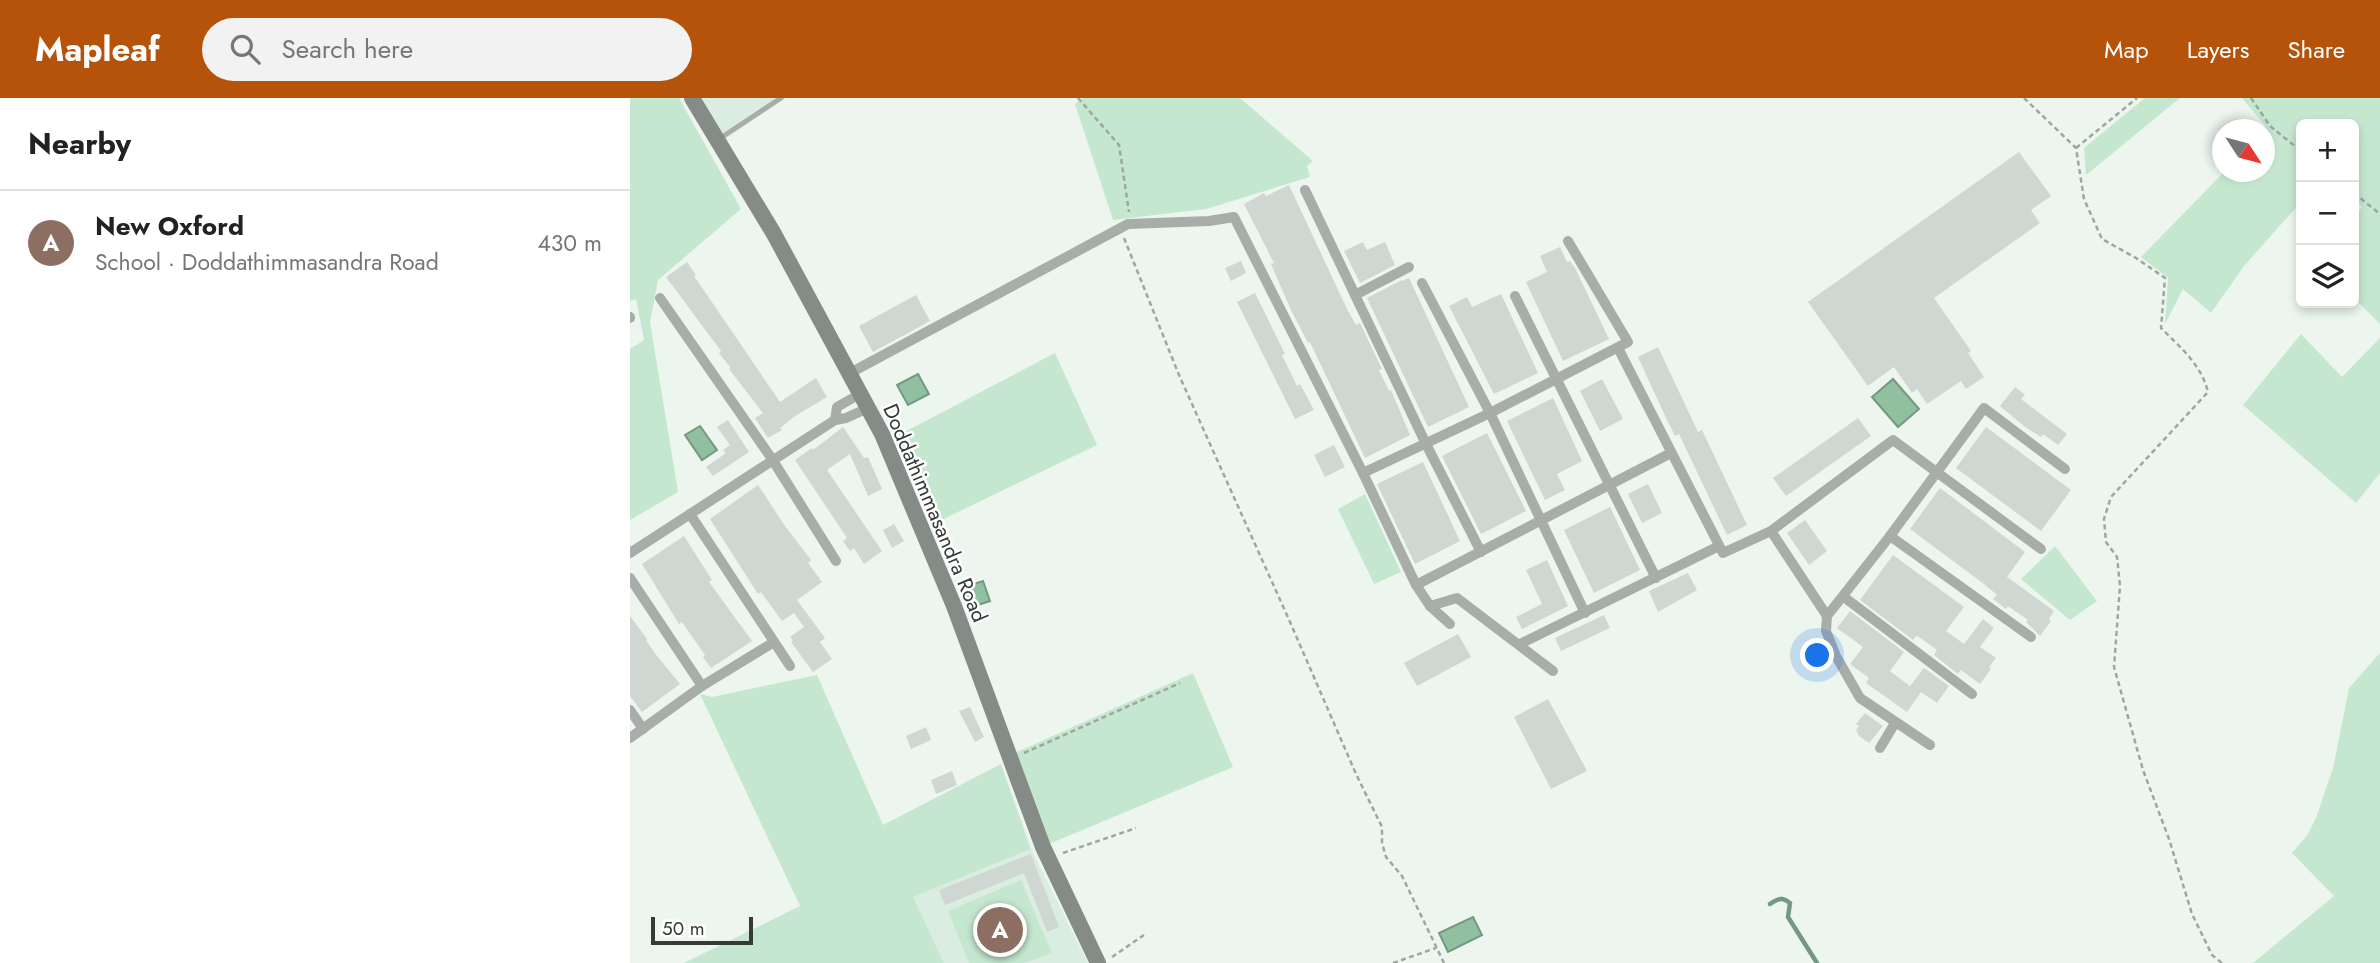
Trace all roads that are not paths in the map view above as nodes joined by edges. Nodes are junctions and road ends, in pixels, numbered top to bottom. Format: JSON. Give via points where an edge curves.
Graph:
{"nodes":[{"id":1,"x":692,"y":98,"type":"edge"},
{"id":2,"x":781,"y":98,"type":"edge"},
{"id":3,"x":717,"y":140,"type":"junction"},
{"id":4,"x":1305,"y":190,"type":"dead end"},
{"id":5,"x":1568,"y":241,"type":"dead end"},
{"id":6,"x":1409,"y":267,"type":"dead end"},
{"id":7,"x":1422,"y":283,"type":"dead end"},
{"id":8,"x":1355,"y":295,"type":"junction"},
{"id":9,"x":1515,"y":296,"type":"dead end"},
{"id":10,"x":660,"y":298,"type":"dead end"},
{"id":11,"x":1618,"y":348,"type":"junction"},
{"id":12,"x":849,"y":373,"type":"junction"},
{"id":13,"x":1555,"y":380,"type":"junction"},
{"id":14,"x":864,"y":401,"type":"junction"},
{"id":15,"x":1490,"y":413,"type":"junction"},
{"id":16,"x":1426,"y":444,"type":"junction"},
{"id":17,"x":1671,"y":453,"type":"junction"},
{"id":18,"x":772,"y":459,"type":"junction"},
{"id":19,"x":2066,"y":469,"type":"dead end"},
{"id":20,"x":1936,"y":471,"type":"junction"},
{"id":21,"x":1363,"y":473,"type":"junction"},
{"id":22,"x":1609,"y":485,"type":"junction"},
{"id":23,"x":690,"y":514,"type":"junction"},
{"id":24,"x":1541,"y":521,"type":"junction"},
{"id":25,"x":1771,"y":531,"type":"junction"},
{"id":26,"x":1890,"y":536,"type":"junction"},
{"id":27,"x":1719,"y":546,"type":"junction"},
{"id":28,"x":2041,"y":549,"type":"dead end"},
{"id":29,"x":1481,"y":552,"type":"junction"},
{"id":30,"x":630,"y":553,"type":"edge"},
{"id":31,"x":836,"y":561,"type":"dead end"},
{"id":32,"x":630,"y":578,"type":"edge"},
{"id":33,"x":1656,"y":578,"type":"junction"},
{"id":34,"x":1416,"y":585,"type":"junction"},
{"id":35,"x":1844,"y":597,"type":"junction"},
{"id":36,"x":1430,"y":606,"type":"junction"},
{"id":37,"x":1585,"y":613,"type":"junction"},
{"id":38,"x":1826,"y":616,"type":"junction"},
{"id":39,"x":1450,"y":624,"type":"dead end"},
{"id":40,"x":2031,"y":637,"type":"dead end"},
{"id":41,"x":774,"y":642,"type":"junction"},
{"id":42,"x":1520,"y":644,"type":"junction"},
{"id":43,"x":790,"y":666,"type":"dead end"},
{"id":44,"x":1553,"y":670,"type":"dead end"},
{"id":45,"x":702,"y":686,"type":"junction"},
{"id":46,"x":1972,"y":694,"type":"dead end"},
{"id":47,"x":630,"y":710,"type":"edge"},
{"id":48,"x":1895,"y":723,"type":"junction"},
{"id":49,"x":643,"y":729,"type":"junction"},
{"id":50,"x":630,"y":738,"type":"edge"},
{"id":51,"x":1930,"y":746,"type":"dead end"},
{"id":52,"x":1880,"y":748,"type":"dead end"},
{"id":53,"x":1098,"y":963,"type":"edge"}],
"edges":[{"from":1,"to":3,"type":"street","name":"Doddathimmasandra Road"},
{"from":2,"to":3,"type":"lane"},
{"from":3,"to":12,"type":"street","name":"Doddathimmasandra Road"},
{"from":4,"to":8,"type":"street"},
{"from":5,"to":11,"type":"street","via":[[1628,342]]},
{"from":6,"to":8,"type":"street"},
{"from":7,"to":15,"type":"street"},
{"from":8,"to":16,"type":"street"},
{"from":9,"to":13,"type":"street"},
{"from":10,"to":18,"type":"street"},
{"from":11,"to":13,"type":"street"},
{"from":11,"to":17,"type":"street"},
{"from":12,"to":14,"type":"street","name":"Doddathimmasandra Road"},
{"from":12,"to":21,"type":"street","via":[[1126,226],[1234,217]]},
{"from":13,"to":15,"type":"street"},
{"from":13,"to":22,"type":"street"},
{"from":14,"to":18,"type":"street","via":[[838,407],[835,420]]},
{"from":14,"to":53,"type":"street","name":"Doddathimmasandra Road","via":[[954,606],[1049,858]]},
{"from":15,"to":16,"type":"street"},
{"from":15,"to":24,"type":"street"},
{"from":16,"to":21,"type":"street"},
{"from":16,"to":29,"type":"street"},
{"from":17,"to":22,"type":"street"},
{"from":17,"to":27,"type":"street"},
{"from":18,"to":23,"type":"street"},
{"from":18,"to":31,"type":"street"},
{"from":19,"to":20,"type":"street","via":[[1984,408]]},
{"from":20,"to":25,"type":"street","via":[[1893,440]]},
{"from":20,"to":26,"type":"street"},
{"from":20,"to":28,"type":"street"},
{"from":21,"to":34,"type":"street"},
{"from":22,"to":24,"type":"street"},
{"from":22,"to":33,"type":"street"},
{"from":23,"to":30,"type":"street"},
{"from":23,"to":41,"type":"street"},
{"from":24,"to":29,"type":"street"},
{"from":24,"to":37,"type":"street"},
{"from":25,"to":27,"type":"street","via":[[1723,553]]},
{"from":25,"to":38,"type":"street"},
{"from":26,"to":35,"type":"street"},
{"from":26,"to":40,"type":"street"},
{"from":27,"to":33,"type":"street"},
{"from":29,"to":34,"type":"street"},
{"from":32,"to":45,"type":"street"},
{"from":33,"to":37,"type":"street"},
{"from":34,"to":36,"type":"street"},
{"from":35,"to":38,"type":"street"},
{"from":35,"to":46,"type":"street"},
{"from":36,"to":39,"type":"street"},
{"from":36,"to":42,"type":"street","via":[[1457,598]]},
{"from":37,"to":42,"type":"street"},
{"from":38,"to":48,"type":"street","via":[[1826,631],[1836,656],[1860,698]]},
{"from":41,"to":43,"type":"street"},
{"from":41,"to":45,"type":"street"},
{"from":42,"to":44,"type":"street"},
{"from":45,"to":49,"type":"street"},
{"from":47,"to":49,"type":"street"},
{"from":48,"to":51,"type":"street"},
{"from":48,"to":52,"type":"street"},
{"from":49,"to":50,"type":"street"}]}
